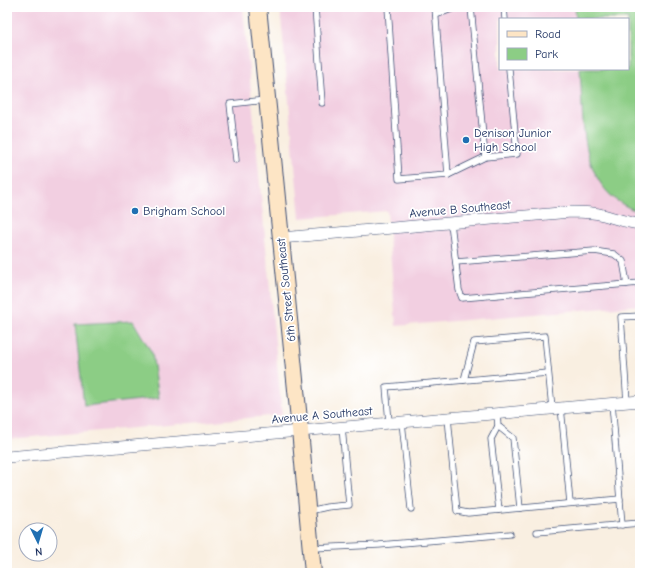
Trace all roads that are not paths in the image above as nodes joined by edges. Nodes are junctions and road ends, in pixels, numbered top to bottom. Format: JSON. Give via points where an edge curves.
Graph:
{"nodes":[{"id":1,"x":258,"y":7,"type":"edge"},
{"id":2,"x":315,"y":7,"type":"edge"},
{"id":3,"x":388,"y":7,"type":"edge"},
{"id":4,"x":435,"y":7,"type":"edge"},
{"id":5,"x":457,"y":7,"type":"edge"},
{"id":6,"x":470,"y":7,"type":"edge"},
{"id":7,"x":504,"y":7,"type":"edge"},
{"id":8,"x":436,"y":15,"type":"junction"},
{"id":9,"x":505,"y":18,"type":"edge"},
{"id":10,"x":509,"y":70,"type":"edge"},
{"id":11,"x":267,"y":100,"type":"junction"},
{"id":12,"x":322,"y":103,"type":"dead end"},
{"id":13,"x":484,"y":157,"type":"junction"},
{"id":14,"x":236,"y":160,"type":"dead end"},
{"id":15,"x":448,"y":175,"type":"junction"},
{"id":16,"x":451,"y":223,"type":"junction"},
{"id":17,"x":640,"y":224,"type":"edge"},
{"id":18,"x":280,"y":238,"type":"junction"},
{"id":19,"x":456,"y":262,"type":"junction"},
{"id":20,"x":640,"y":283,"type":"edge"},
{"id":21,"x":627,"y":284,"type":"junction"},
{"id":22,"x":640,"y":316,"type":"edge"},
{"id":23,"x":548,"y":373,"type":"junction"},
{"id":24,"x":464,"y":380,"type":"junction"},
{"id":25,"x":640,"y":400,"type":"edge"},
{"id":26,"x":627,"y":402,"type":"junction"},
{"id":27,"x":612,"y":403,"type":"junction"},
{"id":28,"x":556,"y":407,"type":"junction"},
{"id":29,"x":497,"y":413,"type":"junction"},
{"id":30,"x":448,"y":417,"type":"junction"},
{"id":31,"x":402,"y":421,"type":"junction"},
{"id":32,"x":389,"y":422,"type":"junction"},
{"id":33,"x":498,"y":426,"type":"junction"},
{"id":34,"x":342,"y":427,"type":"junction"},
{"id":35,"x":300,"y":430,"type":"junction"},
{"id":36,"x":7,"y":457,"type":"edge"},
{"id":37,"x":620,"y":499,"type":"junction"},
{"id":38,"x":570,"y":503,"type":"junction"},
{"id":39,"x":520,"y":508,"type":"junction"},
{"id":40,"x":411,"y":509,"type":"dead end"},
{"id":41,"x":499,"y":510,"type":"junction"},
{"id":42,"x":307,"y":511,"type":"junction"},
{"id":43,"x":640,"y":523,"type":"edge"},
{"id":44,"x":622,"y":525,"type":"junction"},
{"id":45,"x":536,"y":532,"type":"dead end"},
{"id":46,"x":510,"y":534,"type":"dead end"},
{"id":47,"x":310,"y":548,"type":"junction"},
{"id":48,"x":312,"y":573,"type":"edge"}],
"edges":[{"from":1,"to":11,"type":"street","name":"6th Street Southeast"},
{"from":2,"to":12,"type":"lane"},
{"from":3,"to":15,"type":"lane","via":[[399,179]]},
{"from":4,"to":8,"type":"lane"},
{"from":5,"to":8,"type":"lane"},
{"from":6,"to":13,"type":"lane"},
{"from":7,"to":9,"type":"lane"},
{"from":8,"to":15,"type":"lane"},
{"from":10,"to":13,"type":"lane","via":[[517,154]]},
{"from":11,"to":14,"type":"lane","via":[[230,104]]},
{"from":11,"to":18,"type":"street","name":"6th Street Southeast"},
{"from":13,"to":15,"type":"lane"},
{"from":16,"to":17,"type":"street","name":"Avenue B Southeast","via":[[581,212],[602,214]]},
{"from":16,"to":18,"type":"street","name":"Avenue B Southeast"},
{"from":16,"to":19,"type":"lane"},
{"from":18,"to":35,"type":"street","name":"6th Street Southeast"},
{"from":19,"to":21,"type":"lane","via":[[594,251],[614,254],[623,262]]},
{"from":19,"to":21,"type":"lane","via":[[462,298]]},
{"from":20,"to":21,"type":"lane"},
{"from":22,"to":26,"type":"lane","via":[[621,317]]},
{"from":23,"to":24,"type":"lane"},
{"from":23,"to":24,"type":"lane","via":[[545,336],[474,342]]},
{"from":23,"to":28,"type":"lane"},
{"from":24,"to":32,"type":"lane","via":[[386,387]]},
{"from":25,"to":26,"type":"street","name":"Avenue A Southeast"},
{"from":26,"to":27,"type":"street","name":"Avenue A Southeast"},
{"from":27,"to":28,"type":"street","name":"Avenue A Southeast"},
{"from":27,"to":37,"type":"lane"},
{"from":28,"to":29,"type":"street","name":"Avenue A Southeast"},
{"from":28,"to":38,"type":"lane"},
{"from":29,"to":30,"type":"street","name":"Avenue A Southeast"},
{"from":29,"to":33,"type":"lane"},
{"from":30,"to":31,"type":"street","name":"Avenue A Southeast"},
{"from":30,"to":41,"type":"lane","via":[[457,511],[468,513]]},
{"from":31,"to":32,"type":"street","name":"Avenue A Southeast"},
{"from":31,"to":40,"type":"lane"},
{"from":32,"to":34,"type":"street","name":"Avenue A Southeast"},
{"from":33,"to":39,"type":"lane","via":[[513,438]]},
{"from":33,"to":41,"type":"lane","via":[[491,439]]},
{"from":34,"to":35,"type":"street","name":"Avenue A Southeast"},
{"from":34,"to":42,"type":"lane","via":[[350,505]]},
{"from":35,"to":36,"type":"street","name":"Avenue A Southeast"},
{"from":35,"to":42,"type":"street","name":"6th Street Southeast"},
{"from":37,"to":38,"type":"lane"},
{"from":37,"to":44,"type":"lane"},
{"from":38,"to":39,"type":"lane"},
{"from":39,"to":41,"type":"lane"},
{"from":42,"to":47,"type":"street","name":"6th Street Southeast"},
{"from":43,"to":44,"type":"lane"},
{"from":44,"to":45,"type":"lane"},
{"from":46,"to":47,"type":"lane"},
{"from":47,"to":48,"type":"street","name":"6th Street Southeast"}]}
